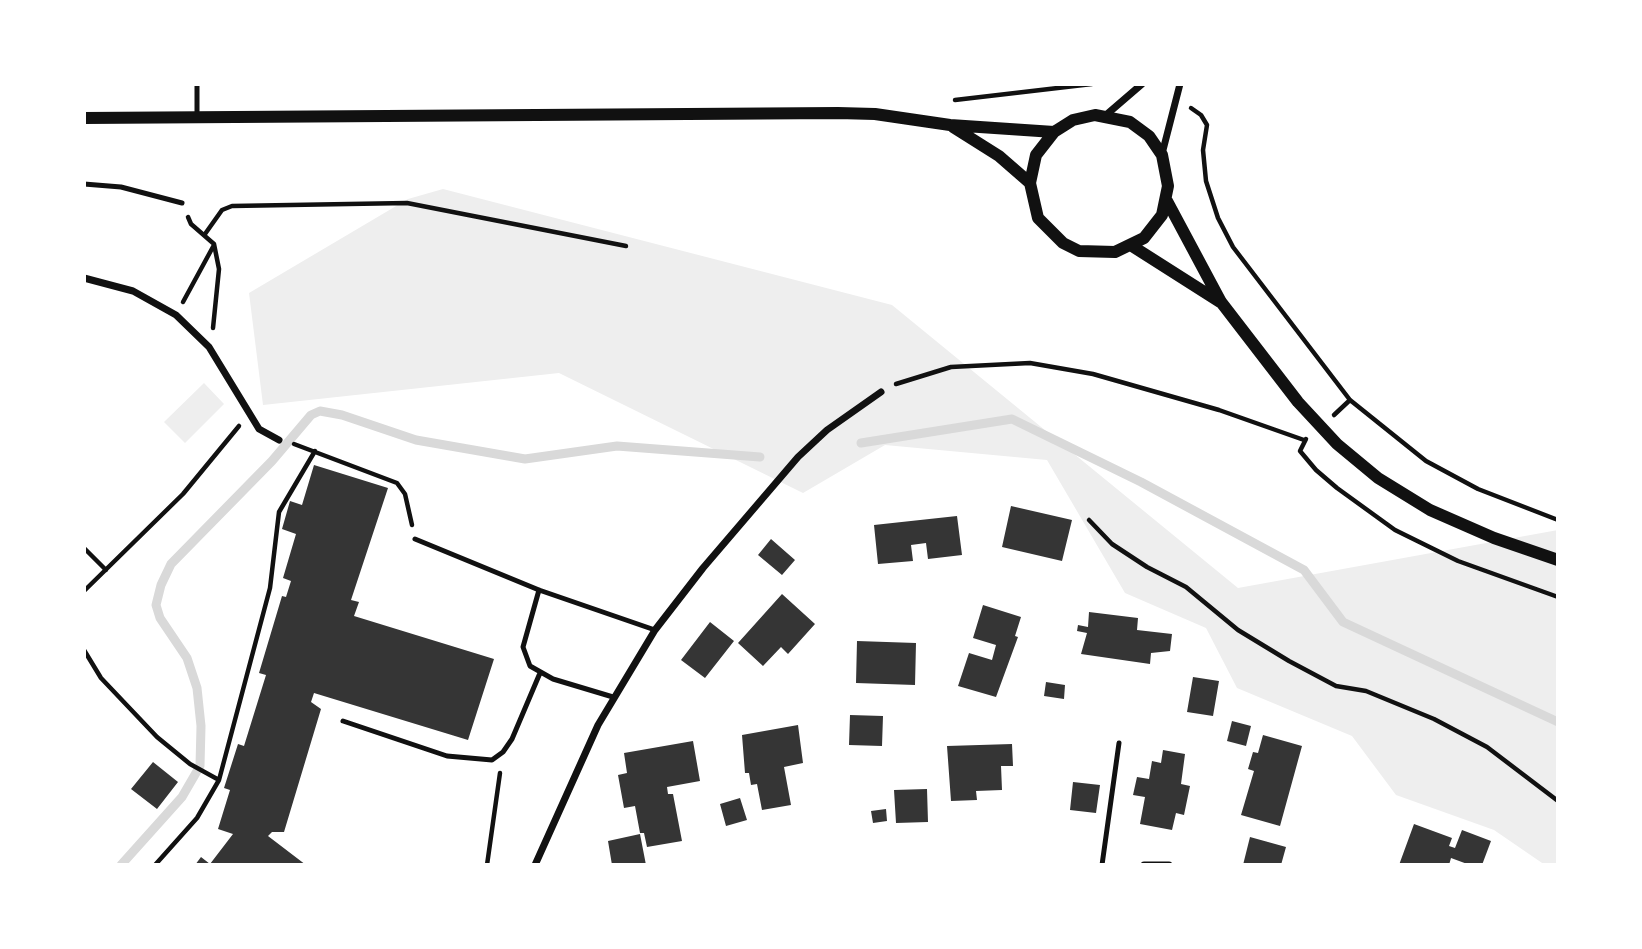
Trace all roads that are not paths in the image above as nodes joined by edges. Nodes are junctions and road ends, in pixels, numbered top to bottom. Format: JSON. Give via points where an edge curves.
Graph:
{"nodes":[{"id":1,"x":197,"y":84,"type":"edge"},
{"id":2,"x":1142,"y":84,"type":"edge"},
{"id":3,"x":1180,"y":84,"type":"edge"},
{"id":4,"x":1106,"y":115,"type":"junction"},
{"id":5,"x":197,"y":117,"type":"junction"},
{"id":6,"x":84,"y":118,"type":"edge"},
{"id":7,"x":950,"y":125,"type":"junction"},
{"id":8,"x":1054,"y":132,"type":"junction"},
{"id":9,"x":1162,"y":155,"type":"junction"},
{"id":10,"x":1030,"y":183,"type":"junction"},
{"id":11,"x":84,"y":184,"type":"edge"},
{"id":12,"x":1167,"y":201,"type":"junction"},
{"id":13,"x":181,"y":203,"type":"road end"},
{"id":14,"x":1132,"y":246,"type":"junction"},
{"id":15,"x":84,"y":278,"type":"edge"},
{"id":16,"x":1221,"y":302,"type":"junction"},
{"id":17,"x":881,"y":392,"type":"road end"},
{"id":18,"x":279,"y":440,"type":"dead end"},
{"id":19,"x":415,"y":539,"type":"road end"},
{"id":20,"x":1558,"y":560,"type":"edge"},
{"id":21,"x":539,"y":590,"type":"junction"},
{"id":22,"x":655,"y":630,"type":"junction"},
{"id":23,"x":540,"y":673,"type":"junction"},
{"id":24,"x":613,"y":697,"type":"junction"},
{"id":25,"x":343,"y":721,"type":"dead end"},
{"id":26,"x":1119,"y":743,"type":"dead end"},
{"id":27,"x":535,"y":865,"type":"edge"},
{"id":28,"x":1102,"y":865,"type":"edge"},
{"id":29,"x":1144,"y":865,"type":"edge"},
{"id":30,"x":1169,"y":865,"type":"edge"}],
"edges":[{"from":1,"to":5,"type":"lane"},
{"from":2,"to":4,"type":"street"},
{"from":3,"to":9,"type":"street"},
{"from":4,"to":8,"type":"street","via":[[1073,120]]},
{"from":4,"to":9,"type":"street","via":[[1140,128]]},
{"from":5,"to":6,"type":"street"},
{"from":5,"to":7,"type":"street","via":[[838,113],[901,116]]},
{"from":7,"to":8,"type":"street"},
{"from":7,"to":10,"type":"street","via":[[999,156]]},
{"from":8,"to":10,"type":"street","via":[[1036,155]]},
{"from":9,"to":12,"type":"street"},
{"from":10,"to":14,"type":"street","via":[[1038,218],[1062,243],[1097,254]]},
{"from":11,"to":13,"type":"lane","via":[[121,187]]},
{"from":12,"to":14,"type":"street","via":[[1154,227]]},
{"from":12,"to":16,"type":"street"},
{"from":14,"to":16,"type":"street"},
{"from":15,"to":18,"type":"street","via":[[133,291],[176,315],[209,347],[259,429]]},
{"from":16,"to":20,"type":"street","via":[[1320,428],[1378,478],[1458,524]]},
{"from":17,"to":22,"type":"street","via":[[798,457]]},
{"from":19,"to":21,"type":"lane"},
{"from":21,"to":22,"type":"lane"},
{"from":21,"to":23,"type":"lane","via":[[523,647],[530,666]]},
{"from":22,"to":24,"type":"street"},
{"from":23,"to":24,"type":"lane"},
{"from":23,"to":25,"type":"lane","via":[[512,738],[492,760],[467,760]]},
{"from":24,"to":27,"type":"street"},
{"from":26,"to":28,"type":"lane"},
{"from":29,"to":30,"type":"street"}]}
